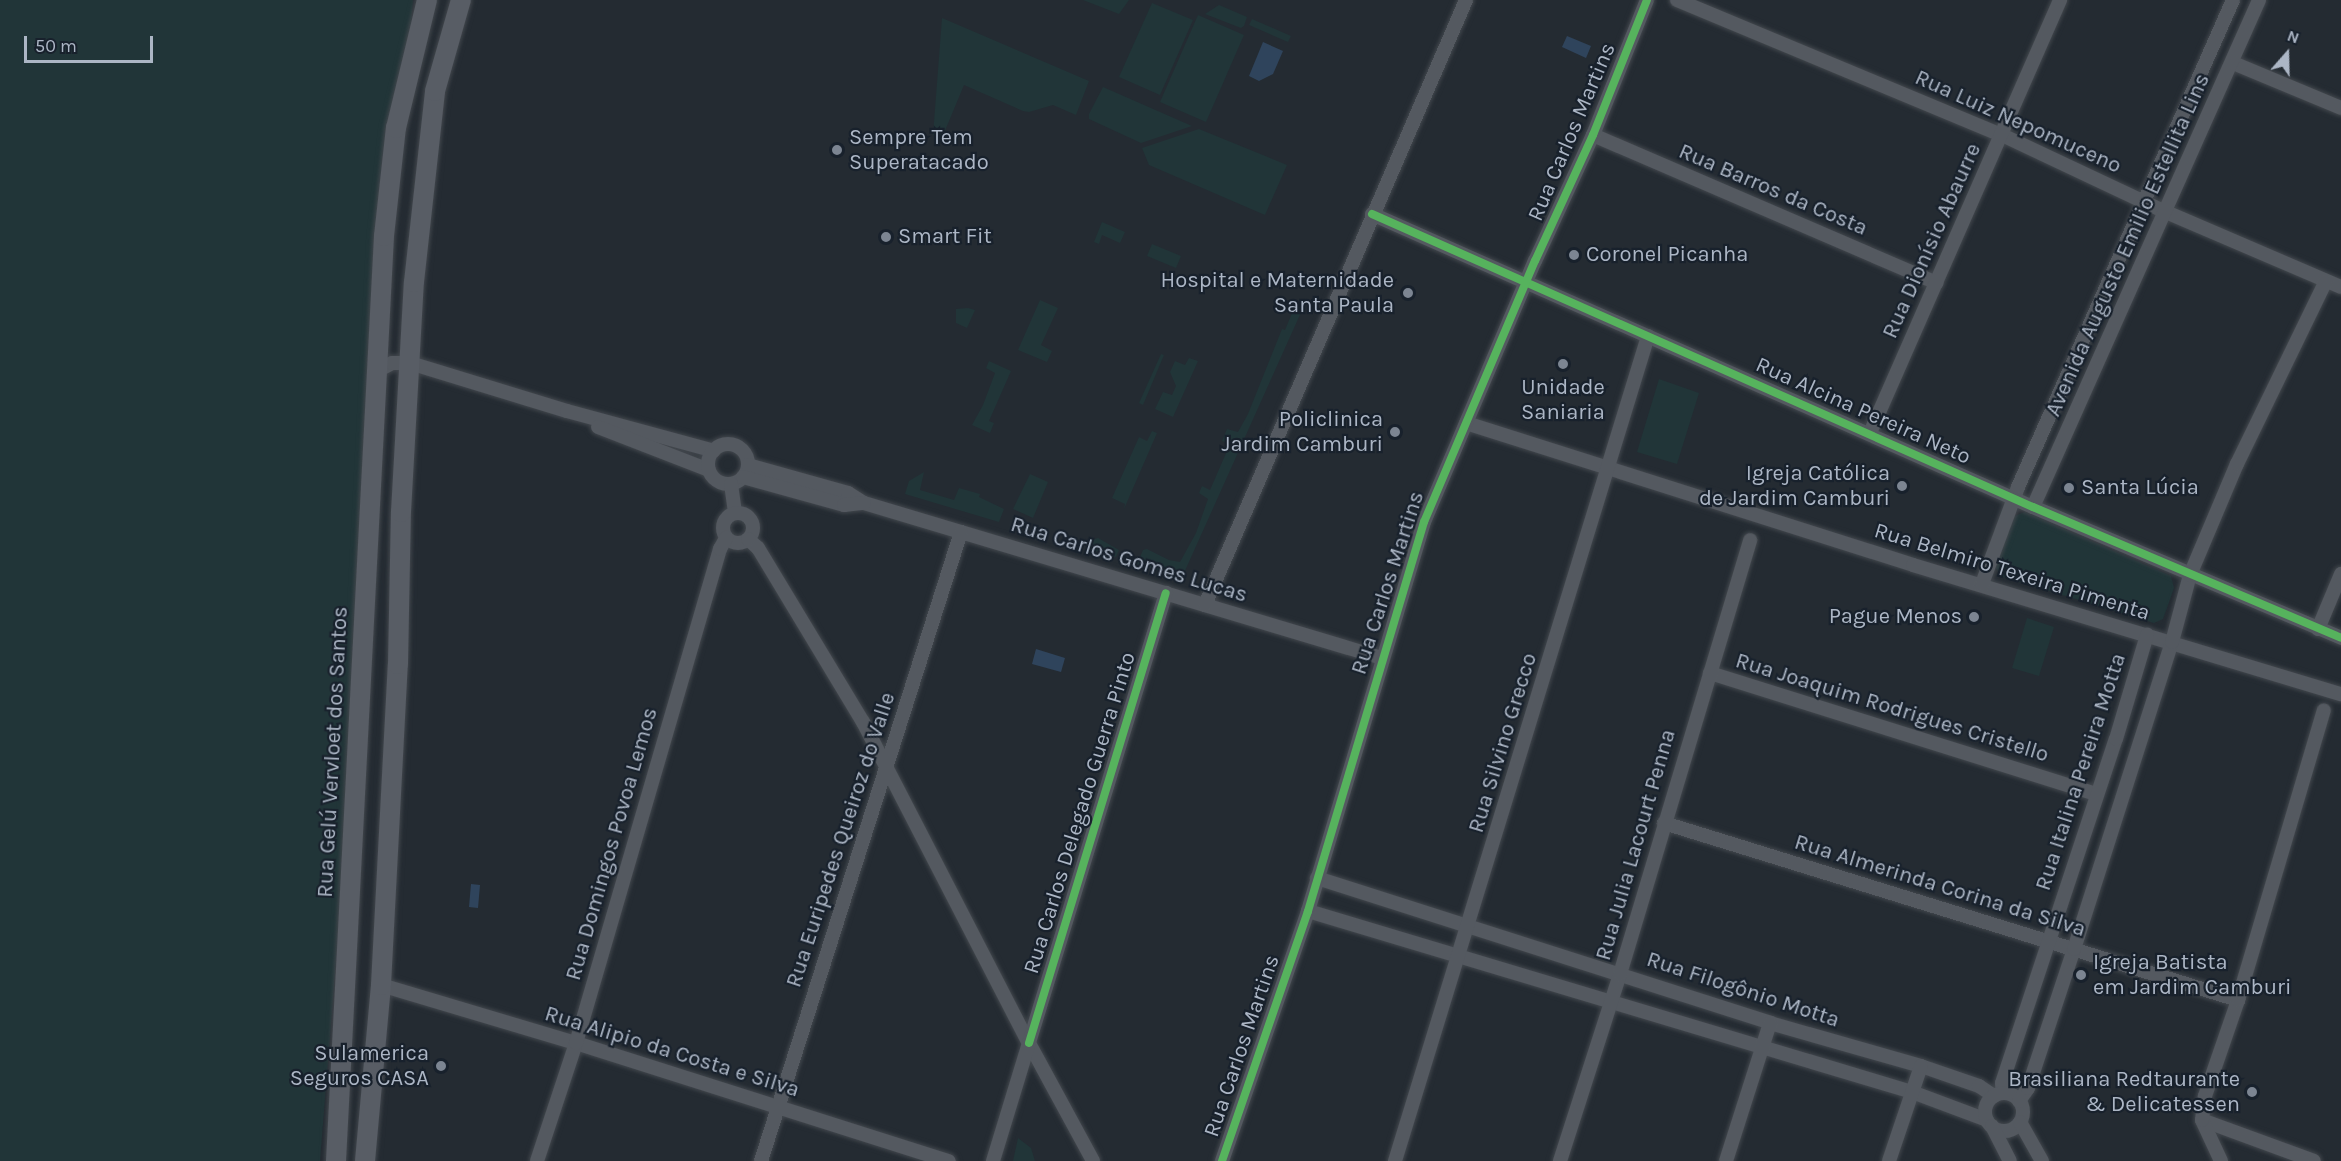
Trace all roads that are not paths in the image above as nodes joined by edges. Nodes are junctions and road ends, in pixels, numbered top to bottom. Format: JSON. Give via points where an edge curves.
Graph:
{"nodes":[{"id":1,"x":427,"y":0,"type":"edge"},
{"id":2,"x":461,"y":0,"type":"edge"},
{"id":3,"x":1466,"y":0,"type":"edge"},
{"id":4,"x":1647,"y":0,"type":"edge"},
{"id":5,"x":1677,"y":0,"type":"edge"},
{"id":6,"x":2060,"y":0,"type":"edge"},
{"id":7,"x":2233,"y":0,"type":"edge"},
{"id":8,"x":2259,"y":0,"type":"edge"},
{"id":9,"x":2233,"y":63,"type":"junction"},
{"id":10,"x":2341,"y":108,"type":"edge"},
{"id":11,"x":1593,"y":135,"type":"junction"},
{"id":12,"x":2002,"y":135,"type":"junction"},
{"id":13,"x":2146,"y":202,"type":"junction"},
{"id":14,"x":2166,"y":212,"type":"junction"},
{"id":15,"x":1372,"y":214,"type":"junction"},
{"id":16,"x":2326,"y":281,"type":"junction"},
{"id":17,"x":1937,"y":283,"type":"junction"},
{"id":18,"x":1526,"y":284,"type":"junction"},
{"id":19,"x":2341,"y":287,"type":"edge"},
{"id":20,"x":1648,"y":336,"type":"junction"},
{"id":21,"x":410,"y":363,"type":"junction"},
{"id":22,"x":376,"y":371,"type":"junction"},
{"id":23,"x":567,"y":411,"type":"junction"},
{"id":24,"x":1466,"y":423,"type":"junction"},
{"id":25,"x":1870,"y":432,"type":"junction"},
{"id":26,"x":714,"y":451,"type":"junction"},
{"id":27,"x":709,"y":470,"type":"junction"},
{"id":28,"x":1609,"y":470,"type":"junction"},
{"id":29,"x":741,"y":475,"type":"junction"},
{"id":30,"x":2015,"y":497,"type":"junction"},
{"id":31,"x":2033,"y":507,"type":"junction"},
{"id":32,"x":735,"y":513,"type":"junction"},
{"id":33,"x":961,"y":532,"type":"junction"},
{"id":34,"x":726,"y":538,"type":"junction"},
{"id":35,"x":748,"y":539,"type":"junction"},
{"id":36,"x":1750,"y":540,"type":"dead end"},
{"id":37,"x":2341,"y":574,"type":"edge"},
{"id":38,"x":2190,"y":575,"type":"junction"},
{"id":39,"x":1982,"y":584,"type":"junction"},
{"id":40,"x":1166,"y":593,"type":"junction"},
{"id":41,"x":1205,"y":605,"type":"junction"},
{"id":42,"x":2318,"y":629,"type":"junction"},
{"id":43,"x":2147,"y":635,"type":"junction"},
{"id":44,"x":2341,"y":638,"type":"edge"},
{"id":45,"x":2172,"y":642,"type":"junction"},
{"id":46,"x":1382,"y":658,"type":"junction"},
{"id":47,"x":1710,"y":673,"type":"junction"},
{"id":48,"x":2341,"y":694,"type":"edge"},
{"id":49,"x":2324,"y":710,"type":"dead end"},
{"id":50,"x":887,"y":767,"type":"junction"},
{"id":51,"x":2097,"y":794,"type":"junction"},
{"id":52,"x":1664,"y":823,"type":"junction"},
{"id":53,"x":1317,"y":878,"type":"junction"},
{"id":54,"x":1308,"y":911,"type":"junction"},
{"id":55,"x":1468,"y":928,"type":"junction"},
{"id":56,"x":2049,"y":941,"type":"junction"},
{"id":57,"x":2074,"y":949,"type":"junction"},
{"id":58,"x":1459,"y":957,"type":"junction"},
{"id":59,"x":1620,"y":974,"type":"junction"},
{"id":60,"x":381,"y":985,"type":"junction"},
{"id":61,"x":2238,"y":1000,"type":"junction"},
{"id":62,"x":1611,"y":1002,"type":"junction"},
{"id":63,"x":1770,"y":1023,"type":"junction"},
{"id":64,"x":576,"y":1042,"type":"junction"},
{"id":65,"x":1029,"y":1043,"type":"junction"},
{"id":66,"x":1763,"y":1047,"type":"junction"},
{"id":67,"x":1921,"y":1066,"type":"junction"},
{"id":68,"x":1912,"y":1092,"type":"junction"},
{"id":69,"x":1999,"y":1095,"type":"junction"},
{"id":70,"x":2019,"y":1101,"type":"junction"},
{"id":71,"x":778,"y":1107,"type":"junction"},
{"id":72,"x":2202,"y":1120,"type":"junction"},
{"id":73,"x":2020,"y":1122,"type":"junction"},
{"id":74,"x":1989,"y":1123,"type":"junction"},
{"id":75,"x":2307,"y":1160,"type":"edge"},
{"id":76,"x":336,"y":1161,"type":"edge"},
{"id":77,"x":365,"y":1161,"type":"edge"},
{"id":78,"x":537,"y":1161,"type":"edge"},
{"id":79,"x":761,"y":1161,"type":"edge"},
{"id":80,"x":949,"y":1161,"type":"edge"},
{"id":81,"x":993,"y":1161,"type":"edge"},
{"id":82,"x":1093,"y":1161,"type":"edge"},
{"id":83,"x":1222,"y":1161,"type":"edge"},
{"id":84,"x":1395,"y":1161,"type":"edge"},
{"id":85,"x":1560,"y":1161,"type":"edge"},
{"id":86,"x":1726,"y":1161,"type":"edge"},
{"id":87,"x":1890,"y":1161,"type":"edge"},
{"id":88,"x":2010,"y":1161,"type":"edge"},
{"id":89,"x":2042,"y":1161,"type":"edge"},
{"id":90,"x":2221,"y":1161,"type":"edge"}],
"edges":[{"from":1,"to":22,"type":"main road","name":"Rua Gelú Vervloet dos Santos","via":[[396,128],[384,236]]},
{"from":2,"to":21,"type":"main road","via":[[435,91],[415,271]]},
{"from":3,"to":15,"type":"street"},
{"from":4,"to":11,"type":"street","name":"Rua Carlos Martins"},
{"from":5,"to":12,"type":"street","name":"Rua Luiz Nepomuceno"},
{"from":6,"to":12,"type":"street","name":"Rua Dionísio Abaurre"},
{"from":7,"to":13,"type":"street","name":"Avenida Augusto Emilio Estellita Lins"},
{"from":8,"to":9,"type":"street","name":"Avenida Augusto Emilio Estellita Lins"},
{"from":9,"to":10,"type":"street"},
{"from":9,"to":14,"type":"street","name":"Avenida Augusto Emilio Estellita Lins"},
{"from":11,"to":17,"type":"street","name":"Rua Barros da Costa"},
{"from":11,"to":18,"type":"street","name":"Rua Carlos Martins"},
{"from":12,"to":13,"type":"street","name":"Rua Luiz Nepomuceno"},
{"from":12,"to":17,"type":"street","name":"Rua Dionísio Abaurre"},
{"from":13,"to":14,"type":"street","name":"Rua Luiz Nepomuceno"},
{"from":13,"to":30,"type":"street","name":"Avenida Augusto Emilio Estellita Lins"},
{"from":14,"to":16,"type":"street","name":"Rua Luiz Nepomuceno"},
{"from":14,"to":31,"type":"street","name":"Avenida Augusto Emilio Estellita Lins"},
{"from":15,"to":18,"type":"street","name":"Rua Alcina Pereira Neto"},
{"from":15,"to":41,"type":"street"},
{"from":16,"to":19,"type":"street","name":"Rua Luiz Nepomuceno"},
{"from":16,"to":38,"type":"street","name":"Rua Italina Pereira Motta","via":[[2236,464]]},
{"from":17,"to":25,"type":"street","name":"Rua Dionísio Abaurre"},
{"from":18,"to":20,"type":"street","name":"Rua Alcina Pereira Neto"},
{"from":18,"to":24,"type":"street","name":"Rua Carlos Martins"},
{"from":20,"to":25,"type":"street","name":"Rua Alcina Pereira Neto"},
{"from":20,"to":28,"type":"street","name":"Rua Silvino Grecco"},
{"from":21,"to":22,"type":"street","name":"Rua Carlos Gomes Lucas","via":[[392,363]]},
{"from":21,"to":23,"type":"street","name":"Rua Carlos Gomes Lucas"},
{"from":21,"to":60,"type":"main road","via":[[399,664]]},
{"from":22,"to":76,"type":"main road","name":"Rua Gelú Vervloet dos Santos"},
{"from":23,"to":26,"type":"street","name":"Rua Carlos Gomes Lucas"},
{"from":23,"to":27,"type":"street","name":"Rua Carlos Gomes Lucas","via":[[606,431]]},
{"from":24,"to":28,"type":"street","name":"Rua Belmiro Texeira Pimenta"},
{"from":24,"to":46,"type":"street","name":"Rua Carlos Martins","via":[[1420,532]]},
{"from":25,"to":30,"type":"street","name":"Rua Alcina Pereira Neto"},
{"from":26,"to":27,"type":"street"},
{"from":26,"to":29,"type":"street","name":"Rua Carlos Gomes Lucas","via":[[726,445],[739,448],[747,458]]},
{"from":27,"to":29,"type":"street","name":"Rua Carlos Gomes Lucas","via":[[717,481]]},
{"from":28,"to":39,"type":"street","name":"Rua Belmiro Texeira Pimenta"},
{"from":28,"to":55,"type":"street","name":"Rua Silvino Grecco"},
{"from":29,"to":32,"type":"street"},
{"from":29,"to":33,"type":"street","name":"Rua Carlos Gomes Lucas","via":[[844,505],[864,503]]},
{"from":30,"to":31,"type":"street","name":"Rua Alcina Pereira Neto"},
{"from":30,"to":39,"type":"street","name":"Avenida Augusto Emilio Estellita Lins"},
{"from":31,"to":38,"type":"street","name":"Rua Alcina Pereira Neto"},
{"from":32,"to":34,"type":"street","via":[[726,518]]},
{"from":32,"to":35,"type":"street","via":[[745,514],[752,521],[753,531]]},
{"from":33,"to":40,"type":"street","name":"Rua Carlos Gomes Lucas"},
{"from":33,"to":50,"type":"street","name":"Rua Euripedes Queiroz do Valle"},
{"from":34,"to":35,"type":"street","via":[[737,543]]},
{"from":34,"to":64,"type":"street","name":"Rua Domingos Povoa Lemos"},
{"from":35,"to":50,"type":"street","via":[[758,548]]},
{"from":36,"to":47,"type":"street","name":"Rua Julia Lacourt Penna"},
{"from":37,"to":42,"type":"street"},
{"from":38,"to":42,"type":"street","name":"Rua Alcina Pereira Neto"},
{"from":38,"to":45,"type":"street","name":"Rua Italina Pereira Motta"},
{"from":39,"to":43,"type":"street","name":"Rua Belmiro Texeira Pimenta"},
{"from":40,"to":41,"type":"street","name":"Rua Carlos Gomes Lucas"},
{"from":40,"to":65,"type":"street","name":"Rua Carlos Delegado Guerra Pinto"},
{"from":41,"to":46,"type":"street","name":"Rua Carlos Gomes Lucas"},
{"from":42,"to":44,"type":"street","name":"Rua Alcina Pereira Neto"},
{"from":43,"to":45,"type":"street","name":"Rua Belmiro Texeira Pimenta"},
{"from":43,"to":51,"type":"street","name":"Rua Italina Pereira Motta"},
{"from":45,"to":48,"type":"street","name":"Rua Belmiro Texeira Pimenta"},
{"from":45,"to":57,"type":"street","name":"Rua Italina Pereira Motta"},
{"from":46,"to":53,"type":"street","name":"Rua Carlos Martins"},
{"from":47,"to":51,"type":"street","name":"Rua Joaquim Rodrigues Cristello"},
{"from":47,"to":52,"type":"street","name":"Rua Julia Lacourt Penna"},
{"from":49,"to":61,"type":"street"},
{"from":50,"to":65,"type":"street"},
{"from":50,"to":71,"type":"street","name":"Rua Euripedes Queiroz do Valle"},
{"from":51,"to":56,"type":"street","name":"Rua Italina Pereira Motta"},
{"from":52,"to":56,"type":"street","name":"Rua Almerinda Corina da Silva"},
{"from":52,"to":59,"type":"street","name":"Rua Julia Lacourt Penna"},
{"from":53,"to":54,"type":"street","name":"Rua Carlos Martins"},
{"from":53,"to":55,"type":"street","name":"Rua Filogônio Motta"},
{"from":54,"to":58,"type":"street","name":"Rua Filogônio Motta"},
{"from":54,"to":83,"type":"street","name":"Rua Carlos Martins"},
{"from":55,"to":58,"type":"street","name":"Rua Silvino Grecco"},
{"from":55,"to":59,"type":"street","name":"Rua Filogônio Motta"},
{"from":56,"to":57,"type":"street","name":"Rua Almerinda Corina da Silva"},
{"from":56,"to":69,"type":"street","name":"Rua Italina Pereira Motta"},
{"from":57,"to":61,"type":"street","name":"Rua Almerinda Corina da Silva"},
{"from":57,"to":70,"type":"street","name":"Rua Italina Pereira Motta","via":[[2028,1088]]},
{"from":58,"to":62,"type":"street","name":"Rua Filogônio Motta"},
{"from":58,"to":84,"type":"street","name":"Rua Silvino Grecco"},
{"from":59,"to":62,"type":"street","name":"Rua Julia Lacourt Penna"},
{"from":59,"to":63,"type":"street","name":"Rua Filogônio Motta"},
{"from":60,"to":64,"type":"street","name":"Rua Alipio da Costa e Silva"},
{"from":60,"to":77,"type":"main road"},
{"from":61,"to":72,"type":"street","via":[[2205,1096]]},
{"from":62,"to":66,"type":"street","name":"Rua Filogônio Motta"},
{"from":62,"to":85,"type":"street","name":"Rua Julia Lacourt Penna"},
{"from":63,"to":66,"type":"street"},
{"from":63,"to":67,"type":"street","name":"Rua Filogônio Motta"},
{"from":64,"to":71,"type":"street","name":"Rua Alipio da Costa e Silva"},
{"from":64,"to":78,"type":"street","name":"Rua Domingos Povoa Lemos"},
{"from":65,"to":81,"type":"street","name":"Rua Carlos Delegado Guerra Pinto"},
{"from":65,"to":82,"type":"street"},
{"from":66,"to":68,"type":"street","name":"Rua Filogônio Motta"},
{"from":66,"to":86,"type":"street"},
{"from":67,"to":68,"type":"street"},
{"from":67,"to":69,"type":"street","name":"Rua Filogônio Motta"},
{"from":68,"to":74,"type":"street","name":"Rua Filogônio Motta"},
{"from":68,"to":87,"type":"street"},
{"from":69,"to":70,"type":"street"},
{"from":69,"to":74,"type":"street","via":[[1986,1107]]},
{"from":70,"to":73,"type":"street","via":[[2023,1112]]},
{"from":71,"to":79,"type":"street","name":"Rua Euripedes Queiroz do Valle"},
{"from":71,"to":80,"type":"street","name":"Rua Alipio da Costa e Silva"},
{"from":72,"to":75,"type":"street"},
{"from":72,"to":90,"type":"street"},
{"from":73,"to":74,"type":"street","via":[[2007,1131]]},
{"from":73,"to":89,"type":"street"},
{"from":74,"to":88,"type":"street"}]}
